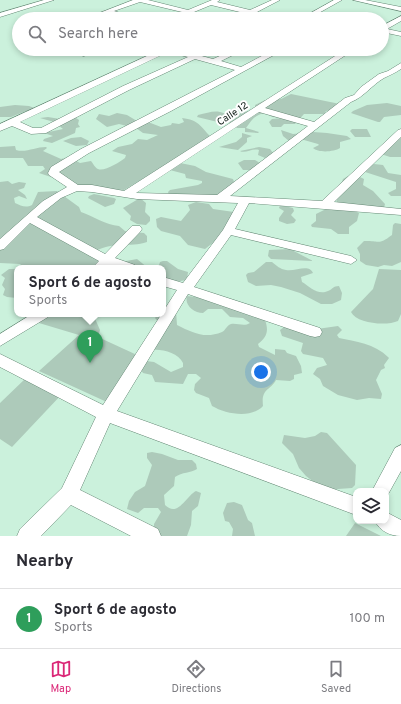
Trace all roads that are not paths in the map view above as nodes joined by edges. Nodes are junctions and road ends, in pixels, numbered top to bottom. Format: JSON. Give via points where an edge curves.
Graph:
{"nodes":[{"id":1,"x":51,"y":0,"type":"edge"},
{"id":2,"x":140,"y":0,"type":"edge"},
{"id":3,"x":277,"y":0,"type":"edge"},
{"id":4,"x":339,"y":0,"type":"edge"},
{"id":5,"x":356,"y":0,"type":"edge"},
{"id":6,"x":214,"y":1,"type":"edge"},
{"id":7,"x":401,"y":9,"type":"edge"},
{"id":8,"x":108,"y":12,"type":"edge"},
{"id":9,"x":189,"y":12,"type":"joint"},
{"id":10,"x":251,"y":12,"type":"joint"},
{"id":11,"x":316,"y":12,"type":"edge"},
{"id":12,"x":0,"y":15,"type":"edge"},
{"id":13,"x":401,"y":18,"type":"edge"},
{"id":14,"x":389,"y":25,"type":"edge"},
{"id":15,"x":389,"y":31,"type":"edge"},
{"id":16,"x":401,"y":34,"type":"edge"},
{"id":17,"x":152,"y":56,"type":"edge"},
{"id":18,"x":191,"y":56,"type":"edge"},
{"id":19,"x":228,"y":56,"type":"edge"},
{"id":20,"x":267,"y":56,"type":"edge"},
{"id":21,"x":340,"y":56,"type":"edge"},
{"id":22,"x":194,"y":57,"type":"junction"},
{"id":23,"x":216,"y":62,"type":"junction"},
{"id":24,"x":401,"y":65,"type":"edge"},
{"id":25,"x":240,"y":69,"type":"junction"},
{"id":26,"x":391,"y":73,"type":"junction"},
{"id":27,"x":401,"y":77,"type":"edge"},
{"id":28,"x":258,"y":109,"type":"junction"},
{"id":29,"x":12,"y":122,"type":"junction"},
{"id":30,"x":316,"y":125,"type":"junction"},
{"id":31,"x":0,"y":128,"type":"edge"},
{"id":32,"x":401,"y":132,"type":"edge"},
{"id":33,"x":76,"y":188,"type":"junction"},
{"id":34,"x":125,"y":195,"type":"junction"},
{"id":35,"x":220,"y":198,"type":"junction"},
{"id":36,"x":246,"y":199,"type":"junction"},
{"id":37,"x":326,"y":204,"type":"junction"},
{"id":38,"x":401,"y":212,"type":"edge"},
{"id":39,"x":29,"y":218,"type":"junction"},
{"id":40,"x":136,"y":229,"type":"dead end"},
{"id":41,"x":228,"y":231,"type":"junction"},
{"id":42,"x":0,"y":246,"type":"edge"},
{"id":43,"x":351,"y":260,"type":"dead end"},
{"id":44,"x":103,"y":264,"type":"edge"},
{"id":45,"x":166,"y":282,"type":"edge"},
{"id":46,"x":185,"y":289,"type":"junction"},
{"id":47,"x":38,"y":317,"type":"edge"},
{"id":48,"x":315,"y":332,"type":"dead end"},
{"id":49,"x":0,"y":341,"type":"edge"},
{"id":50,"x":0,"y":360,"type":"edge"},
{"id":51,"x":106,"y":414,"type":"junction"},
{"id":52,"x":401,"y":453,"type":"edge"},
{"id":53,"x":383,"y":488,"type":"edge"},
{"id":54,"x":69,"y":494,"type":"junction"},
{"id":55,"x":353,"y":505,"type":"edge"},
{"id":56,"x":389,"y":523,"type":"edge"},
{"id":57,"x":401,"y":530,"type":"edge"},
{"id":58,"x":27,"y":536,"type":"edge"},
{"id":59,"x":151,"y":536,"type":"edge"}],
"edges":[{"from":1,"to":12,"type":"street"},
{"from":2,"to":8,"type":"street"},
{"from":2,"to":9,"type":"street"},
{"from":3,"to":10,"type":"street"},
{"from":4,"to":11,"type":"street"},
{"from":5,"to":7,"type":"street"},
{"from":6,"to":9,"type":"street"},
{"from":6,"to":10,"type":"street"},
{"from":13,"to":14,"type":"street"},
{"from":15,"to":16,"type":"street"},
{"from":17,"to":29,"type":"street"},
{"from":18,"to":22,"type":"street"},
{"from":19,"to":23,"type":"street"},
{"from":20,"to":25,"type":"street"},
{"from":21,"to":28,"type":"street","name":"Calle 12"},
{"from":22,"to":23,"type":"street"},
{"from":22,"to":29,"type":"street","via":[[126,88],[43,131],[31,131]]},
{"from":23,"to":25,"type":"street"},
{"from":24,"to":26,"type":"street"},
{"from":25,"to":33,"type":"street","via":[[55,169],[53,173]]},
{"from":26,"to":27,"type":"street"},
{"from":26,"to":30,"type":"street","via":[[382,76]]},
{"from":28,"to":30,"type":"street"},
{"from":28,"to":34,"type":"street","name":"Calle 12"},
{"from":29,"to":31,"type":"street"},
{"from":30,"to":35,"type":"street"},
{"from":32,"to":37,"type":"street"},
{"from":33,"to":34,"type":"street"},
{"from":33,"to":39,"type":"street","via":[[60,194]]},
{"from":34,"to":35,"type":"street"},
{"from":35,"to":36,"type":"street"},
{"from":36,"to":37,"type":"street"},
{"from":36,"to":41,"type":"street"},
{"from":37,"to":38,"type":"street"},
{"from":39,"to":42,"type":"street"},
{"from":39,"to":44,"type":"street"},
{"from":40,"to":44,"type":"street"},
{"from":41,"to":43,"type":"street"},
{"from":41,"to":46,"type":"street"},
{"from":45,"to":46,"type":"street"},
{"from":46,"to":48,"type":"street"},
{"from":46,"to":51,"type":"street"},
{"from":47,"to":49,"type":"street"},
{"from":50,"to":51,"type":"street"},
{"from":51,"to":54,"type":"street"},
{"from":51,"to":55,"type":"street"},
{"from":52,"to":53,"type":"street"},
{"from":54,"to":58,"type":"street"},
{"from":54,"to":59,"type":"street"},
{"from":56,"to":57,"type":"street"}]}
